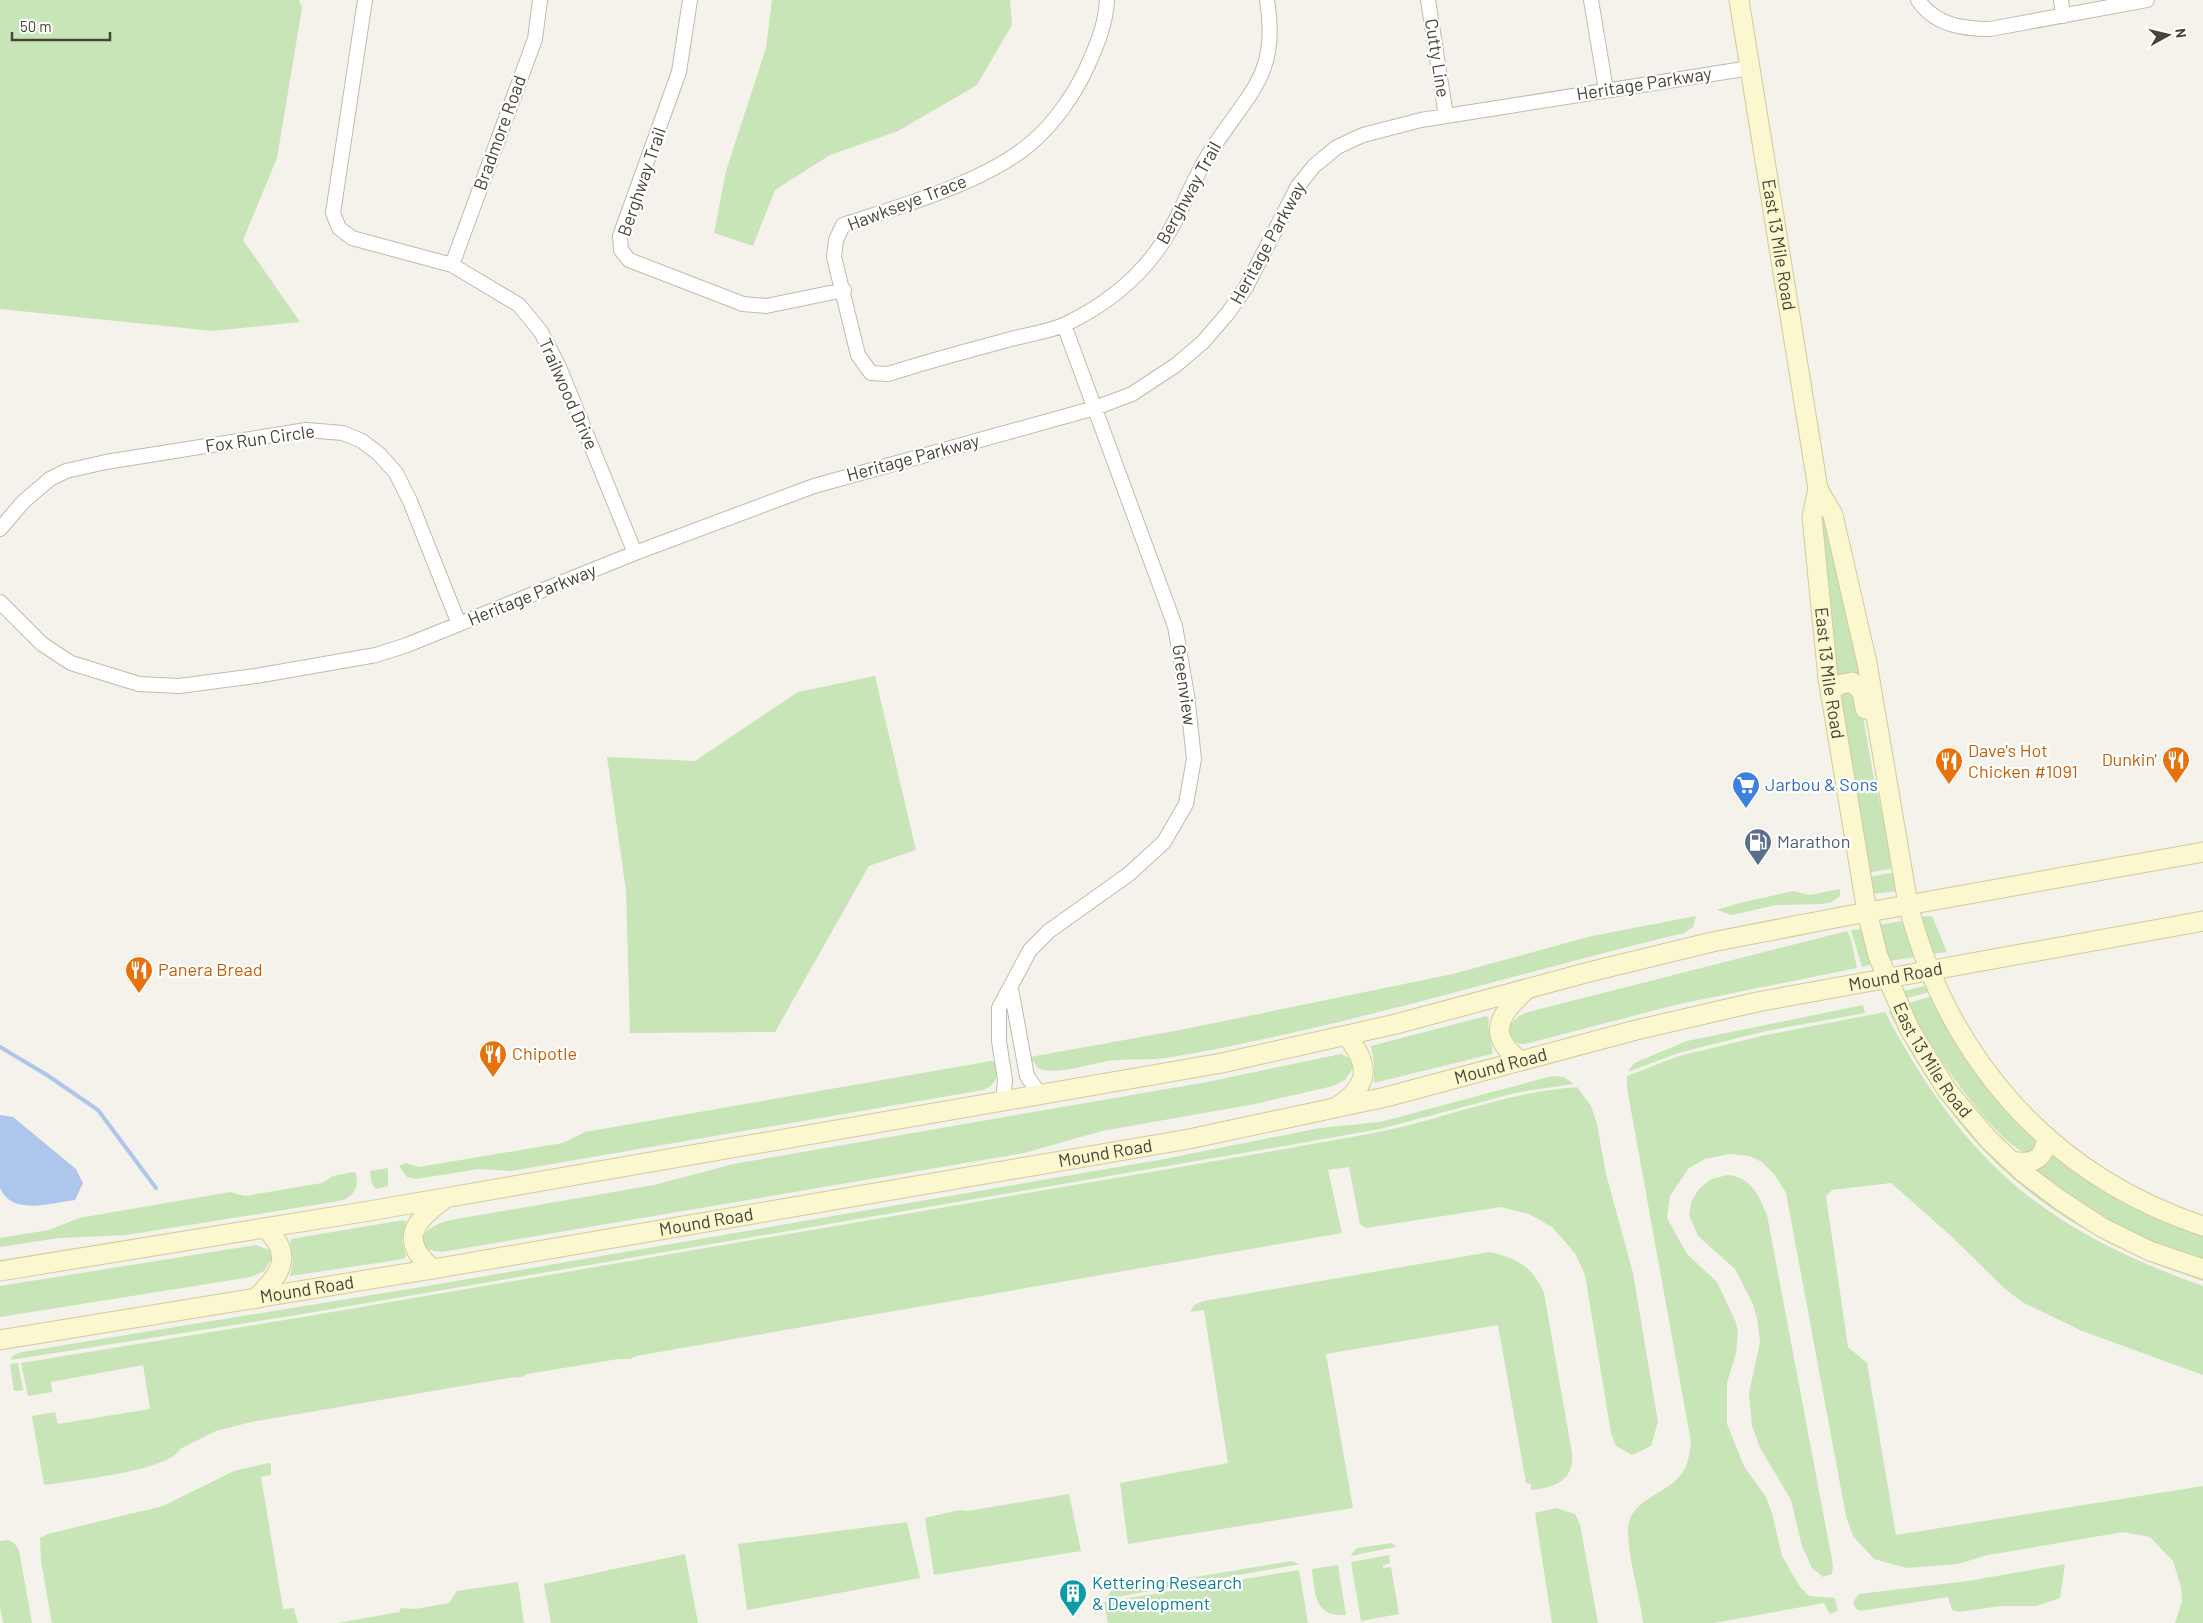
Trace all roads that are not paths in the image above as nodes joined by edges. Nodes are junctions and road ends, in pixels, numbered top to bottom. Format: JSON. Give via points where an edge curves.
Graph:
{"nodes":[{"id":1,"x":365,"y":0,"type":"edge"},
{"id":2,"x":540,"y":0,"type":"edge"},
{"id":3,"x":690,"y":0,"type":"edge"},
{"id":4,"x":1107,"y":0,"type":"edge"},
{"id":5,"x":1267,"y":0,"type":"edge"},
{"id":6,"x":1428,"y":0,"type":"edge"},
{"id":7,"x":1591,"y":0,"type":"edge"},
{"id":8,"x":1738,"y":0,"type":"edge"},
{"id":9,"x":1918,"y":0,"type":"edge"},
{"id":10,"x":2061,"y":0,"type":"edge"},
{"id":11,"x":2147,"y":0,"type":"edge"},
{"id":12,"x":2063,"y":16,"type":"junction"},
{"id":13,"x":1750,"y":68,"type":"junction"},
{"id":14,"x":1606,"y":90,"type":"junction"},
{"id":15,"x":1446,"y":116,"type":"junction"},
{"id":16,"x":452,"y":265,"type":"junction"},
{"id":17,"x":844,"y":290,"type":"junction"},
{"id":18,"x":1064,"y":325,"type":"junction"},
{"id":19,"x":1095,"y":408,"type":"junction"},
{"id":20,"x":1818,"y":489,"type":"junction"},
{"id":21,"x":0,"y":529,"type":"edge"},
{"id":22,"x":636,"y":553,"type":"junction"},
{"id":23,"x":0,"y":602,"type":"edge"},
{"id":24,"x":459,"y":624,"type":"junction"},
{"id":25,"x":1831,"y":691,"type":"junction"},
{"id":26,"x":1884,"y":764,"type":"junction"},
{"id":27,"x":2203,"y":852,"type":"edge"},
{"id":28,"x":1908,"y":904,"type":"junction"},
{"id":29,"x":1867,"y":912,"type":"junction"},
{"id":30,"x":2203,"y":921,"type":"edge"},
{"id":31,"x":1929,"y":970,"type":"junction"},
{"id":32,"x":1886,"y":978,"type":"junction"},
{"id":33,"x":1529,"y":988,"type":"junction"},
{"id":34,"x":1011,"y":989,"type":"junction"},
{"id":35,"x":1347,"y":1036,"type":"junction"},
{"id":36,"x":1521,"y":1061,"type":"junction"},
{"id":37,"x":1041,"y":1096,"type":"junction"},
{"id":38,"x":1004,"y":1102,"type":"junction"},
{"id":39,"x":1332,"y":1109,"type":"junction"},
{"id":40,"x":2046,"y":1136,"type":"junction"},
{"id":41,"x":2011,"y":1161,"type":"junction"},
{"id":42,"x":446,"y":1198,"type":"junction"},
{"id":43,"x":2203,"y":1226,"type":"edge"},
{"id":44,"x":265,"y":1228,"type":"junction"},
{"id":45,"x":433,"y":1269,"type":"junction"},
{"id":46,"x":1,"y":1270,"type":"edge"},
{"id":47,"x":2203,"y":1270,"type":"edge"},
{"id":48,"x":255,"y":1299,"type":"junction"},
{"id":49,"x":0,"y":1340,"type":"edge"}],
"edges":[{"from":1,"to":16,"type":"street","name":"Trailwood Drive","via":[[333,213],[339,228],[352,238]]},
{"from":2,"to":16,"type":"street","name":"Bradmore Road","via":[[535,39]]},
{"from":3,"to":17,"type":"street","name":"Berghway Trail","via":[[679,72],[620,236],[621,250],[629,260],[743,304],[766,306]]},
{"from":4,"to":17,"type":"street","name":"Hawkseye Trace","via":[[1099,41],[1082,78],[1058,114],[1030,144],[964,182],[843,225],[836,240],[834,257]]},
{"from":5,"to":18,"type":"street","name":"Berghway Trail","via":[[1272,27],[1264,70],[1198,170],[1171,230],[1156,252],[1118,293]]},
{"from":6,"to":15,"type":"street","name":"Cutty Line"},
{"from":7,"to":14,"type":"street"},
{"from":8,"to":13,"type":"main road","name":"East 13 Mile Road"},
{"from":9,"to":12,"type":"street","via":[[1928,13],[1943,22],[1972,29],[1990,29]]},
{"from":10,"to":12,"type":"street"},
{"from":11,"to":12,"type":"street"},
{"from":13,"to":14,"type":"street","name":"Heritage Parkway"},
{"from":13,"to":20,"type":"main road","name":"East 13 Mile Road"},
{"from":14,"to":15,"type":"street","name":"Heritage Parkway"},
{"from":15,"to":19,"type":"street","name":"Heritage Parkway","via":[[1394,125],[1363,135],[1337,147],[1314,166],[1298,186],[1246,287],[1203,342],[1176,365],[1132,394]]},
{"from":16,"to":22,"type":"street","name":"Trailwood Drive","via":[[519,304],[541,332]]},
{"from":17,"to":18,"type":"street","name":"Hawkseye Trace","via":[[858,354],[871,373],[888,374]]},
{"from":18,"to":19,"type":"street","name":"Greenview"},
{"from":19,"to":22,"type":"street","name":"Heritage Parkway","via":[[814,486]]},
{"from":19,"to":34,"type":"street","name":"Greenview","via":[[1175,626],[1194,759],[1186,804],[1164,842],[1129,874],[1062,920],[1038,941],[1023,962]]},
{"from":20,"to":25,"type":"main road","name":"East 13 Mile Road","via":[[1812,517]]},
{"from":20,"to":26,"type":"main road","name":"East 13 Mile Road","via":[[1833,515],[1868,671]]},
{"from":21,"to":24,"type":"street","name":"Fox Run Circle","via":[[24,501],[66,470],[306,430],[343,433],[362,441],[396,473]]},
{"from":22,"to":24,"type":"street","name":"Heritage Parkway"},
{"from":23,"to":24,"type":"street","name":"Heritage Parkway","via":[[42,644],[71,663],[139,684],[157,685],[178,686],[256,676],[376,655]]},
{"from":25,"to":26,"type":"main road","via":[[1844,682],[1857,685],[1862,692],[1874,759]]},
{"from":25,"to":29,"type":"main road","name":"East 13 Mile Road"},
{"from":26,"to":28,"type":"main road","name":"East 13 Mile Road"},
{"from":27,"to":28,"type":"main road"},
{"from":28,"to":29,"type":"main road"},
{"from":28,"to":31,"type":"main road","name":"East 13 Mile Road"},
{"from":29,"to":32,"type":"main road","name":"East 13 Mile Road"},
{"from":29,"to":33,"type":"main road","via":[[1702,945]]},
{"from":30,"to":31,"type":"main road","name":"Mound Road"},
{"from":31,"to":32,"type":"main road","name":"Mound Road"},
{"from":31,"to":40,"type":"main road","name":"East 13 Mile Road","via":[[1954,1023],[1981,1066],[2015,1108]]},
{"from":32,"to":36,"type":"main road","name":"Mound Road","via":[[1710,1013]]},
{"from":32,"to":41,"type":"main road","name":"East 13 Mile Road","via":[[1913,1035],[1947,1090]]},
{"from":33,"to":35,"type":"main road"},
{"from":33,"to":36,"type":"main road","via":[[1504,1013],[1499,1031],[1505,1048]]},
{"from":34,"to":37,"type":"street","via":[[1027,1076]]},
{"from":34,"to":38,"type":"street","name":"Greenview","via":[[999,1008]]},
{"from":35,"to":37,"type":"main road"},
{"from":35,"to":39,"type":"main road","via":[[1362,1057],[1364,1075],[1356,1091]]},
{"from":36,"to":39,"type":"main road","name":"Mound Road"},
{"from":37,"to":38,"type":"main road"},
{"from":38,"to":42,"type":"main road"},
{"from":39,"to":45,"type":"main road","name":"Mound Road","via":[[1189,1139]]},
{"from":40,"to":41,"type":"main road","via":[[2044,1151],[2038,1160],[2023,1164]]},
{"from":40,"to":43,"type":"main road","name":"East 13 Mile Road","via":[[2077,1162],[2118,1189]]},
{"from":41,"to":47,"type":"main road","name":"East 13 Mile Road","via":[[2060,1200],[2103,1228],[2150,1251]]},
{"from":42,"to":44,"type":"main road"},
{"from":42,"to":45,"type":"main road","via":[[424,1214],[414,1231],[416,1252]]},
{"from":44,"to":46,"type":"main road"},
{"from":44,"to":48,"type":"main road","via":[[280,1250],[281,1267],[272,1283]]},
{"from":45,"to":48,"type":"main road","name":"Mound Road"},
{"from":48,"to":49,"type":"main road","name":"Mound Road"}]}
